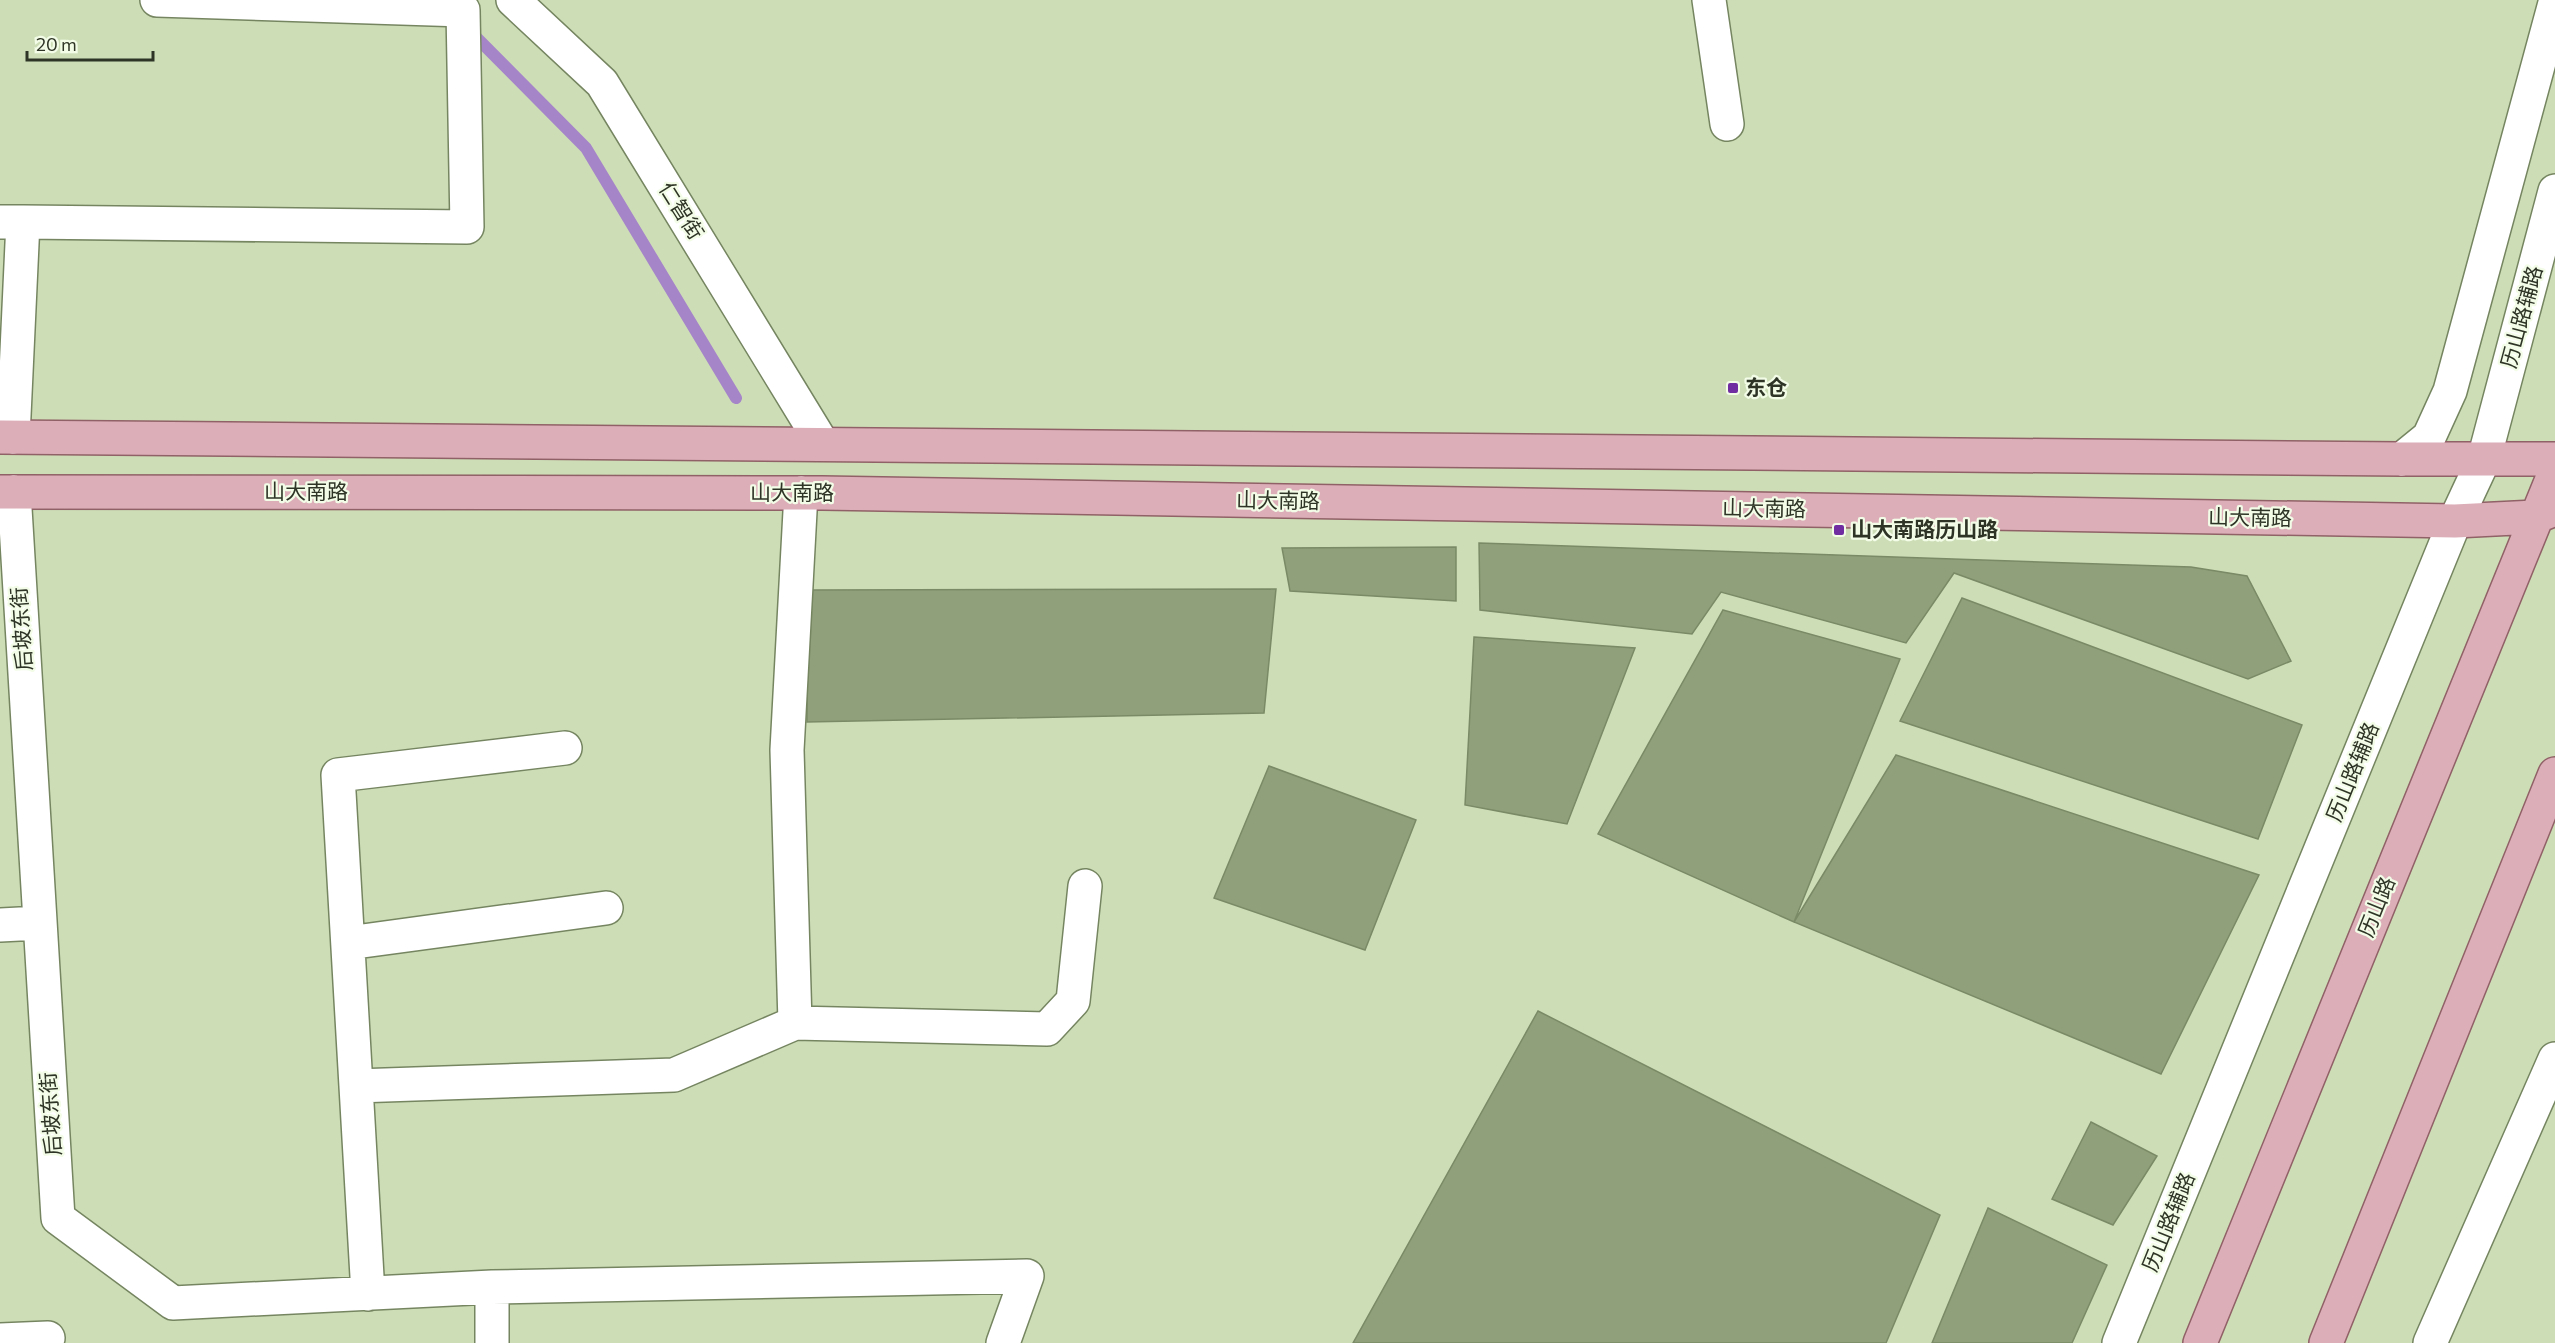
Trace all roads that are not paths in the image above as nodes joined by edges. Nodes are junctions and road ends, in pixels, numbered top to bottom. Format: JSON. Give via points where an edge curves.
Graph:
{"nodes":[{"id":1,"x":157,"y":0,"type":"edge"},
{"id":2,"x":513,"y":0,"type":"edge"},
{"id":3,"x":1709,"y":0,"type":"edge"},
{"id":4,"x":2555,"y":3,"type":"edge"},
{"id":5,"x":1727,"y":124,"type":"dead end"},
{"id":6,"x":2555,"y":190,"type":"edge"},
{"id":7,"x":12,"y":222,"type":"edge"},
{"id":8,"x":6,"y":437,"type":"edge"},
{"id":9,"x":822,"y":443,"type":"junction"},
{"id":10,"x":2402,"y":459,"type":"junction"},
{"id":11,"x":2484,"y":459,"type":"junction"},
{"id":12,"x":2555,"y":459,"type":"edge"},
{"id":13,"x":2555,"y":472,"type":"edge"},
{"id":14,"x":7,"y":492,"type":"edge"},
{"id":15,"x":801,"y":493,"type":"junction"},
{"id":16,"x":2545,"y":513,"type":"edge"},
{"id":17,"x":2455,"y":521,"type":"junction"},
{"id":18,"x":13,"y":708,"type":"edge"},
{"id":19,"x":565,"y":748,"type":"dead end"},
{"id":20,"x":2555,"y":774,"type":"edge"},
{"id":21,"x":1085,"y":886,"type":"dead end"},
{"id":22,"x":606,"y":908,"type":"dead end"},
{"id":23,"x":39,"y":923,"type":"junction"},
{"id":24,"x":0,"y":925,"type":"edge"},
{"id":25,"x":348,"y":943,"type":"junction"},
{"id":26,"x":795,"y":1023,"type":"junction"},
{"id":27,"x":2555,"y":1059,"type":"edge"},
{"id":28,"x":356,"y":1086,"type":"junction"},
{"id":29,"x":492,"y":1287,"type":"junction"},
{"id":30,"x":368,"y":1294,"type":"junction"},
{"id":31,"x":48,"y":1338,"type":"dead end"},
{"id":32,"x":0,"y":1340,"type":"edge"},
{"id":33,"x":492,"y":1343,"type":"edge"},
{"id":34,"x":1003,"y":1343,"type":"edge"},
{"id":35,"x":2119,"y":1343,"type":"edge"},
{"id":36,"x":2200,"y":1343,"type":"edge"},
{"id":37,"x":2326,"y":1343,"type":"edge"},
{"id":38,"x":2430,"y":1343,"type":"edge"}],
"edges":[{"from":1,"to":7,"type":"street","via":[[464,10],[467,227]]},
{"from":2,"to":9,"type":"street","name":"仁智街","via":[[602,83]]},
{"from":3,"to":5,"type":"street"},
{"from":4,"to":10,"type":"street","via":[[2450,391],[2429,437]]},
{"from":6,"to":11,"type":"street","name":"历山路辅路"},
{"from":7,"to":8,"type":"street"},
{"from":8,"to":9,"type":"main road"},
{"from":9,"to":10,"type":"main road"},
{"from":10,"to":11,"type":"main road"},
{"from":11,"to":12,"type":"main road"},
{"from":11,"to":17,"type":"street","name":"历山路辅路"},
{"from":13,"to":16,"type":"main road","name":"历山路"},
{"from":14,"to":15,"type":"main road","name":"山大南路"},
{"from":14,"to":18,"type":"street","name":"后坡东街"},
{"from":15,"to":17,"type":"main road","name":"山大南路"},
{"from":15,"to":26,"type":"street","via":[[787,750]]},
{"from":16,"to":17,"type":"main road","name":"山大南路"},
{"from":16,"to":36,"type":"main road","name":"历山路"},
{"from":17,"to":35,"type":"street","name":"历山路辅路"},
{"from":18,"to":23,"type":"street","name":"后坡东街"},
{"from":19,"to":25,"type":"street","via":[[338,775]]},
{"from":20,"to":37,"type":"main road"},
{"from":21,"to":26,"type":"street","via":[[1073,1001],[1047,1029]]},
{"from":22,"to":25,"type":"street"},
{"from":23,"to":24,"type":"street"},
{"from":23,"to":30,"type":"street","name":"后坡东街","via":[[58,1218],[173,1304]]},
{"from":25,"to":28,"type":"street"},
{"from":26,"to":28,"type":"street","via":[[674,1075]]},
{"from":27,"to":38,"type":"street"},
{"from":28,"to":30,"type":"street"},
{"from":29,"to":30,"type":"street","name":"后坡东街"},
{"from":29,"to":33,"type":"street"},
{"from":29,"to":34,"type":"street","name":"后坡东街","via":[[1027,1276]]},
{"from":31,"to":32,"type":"street"}]}
